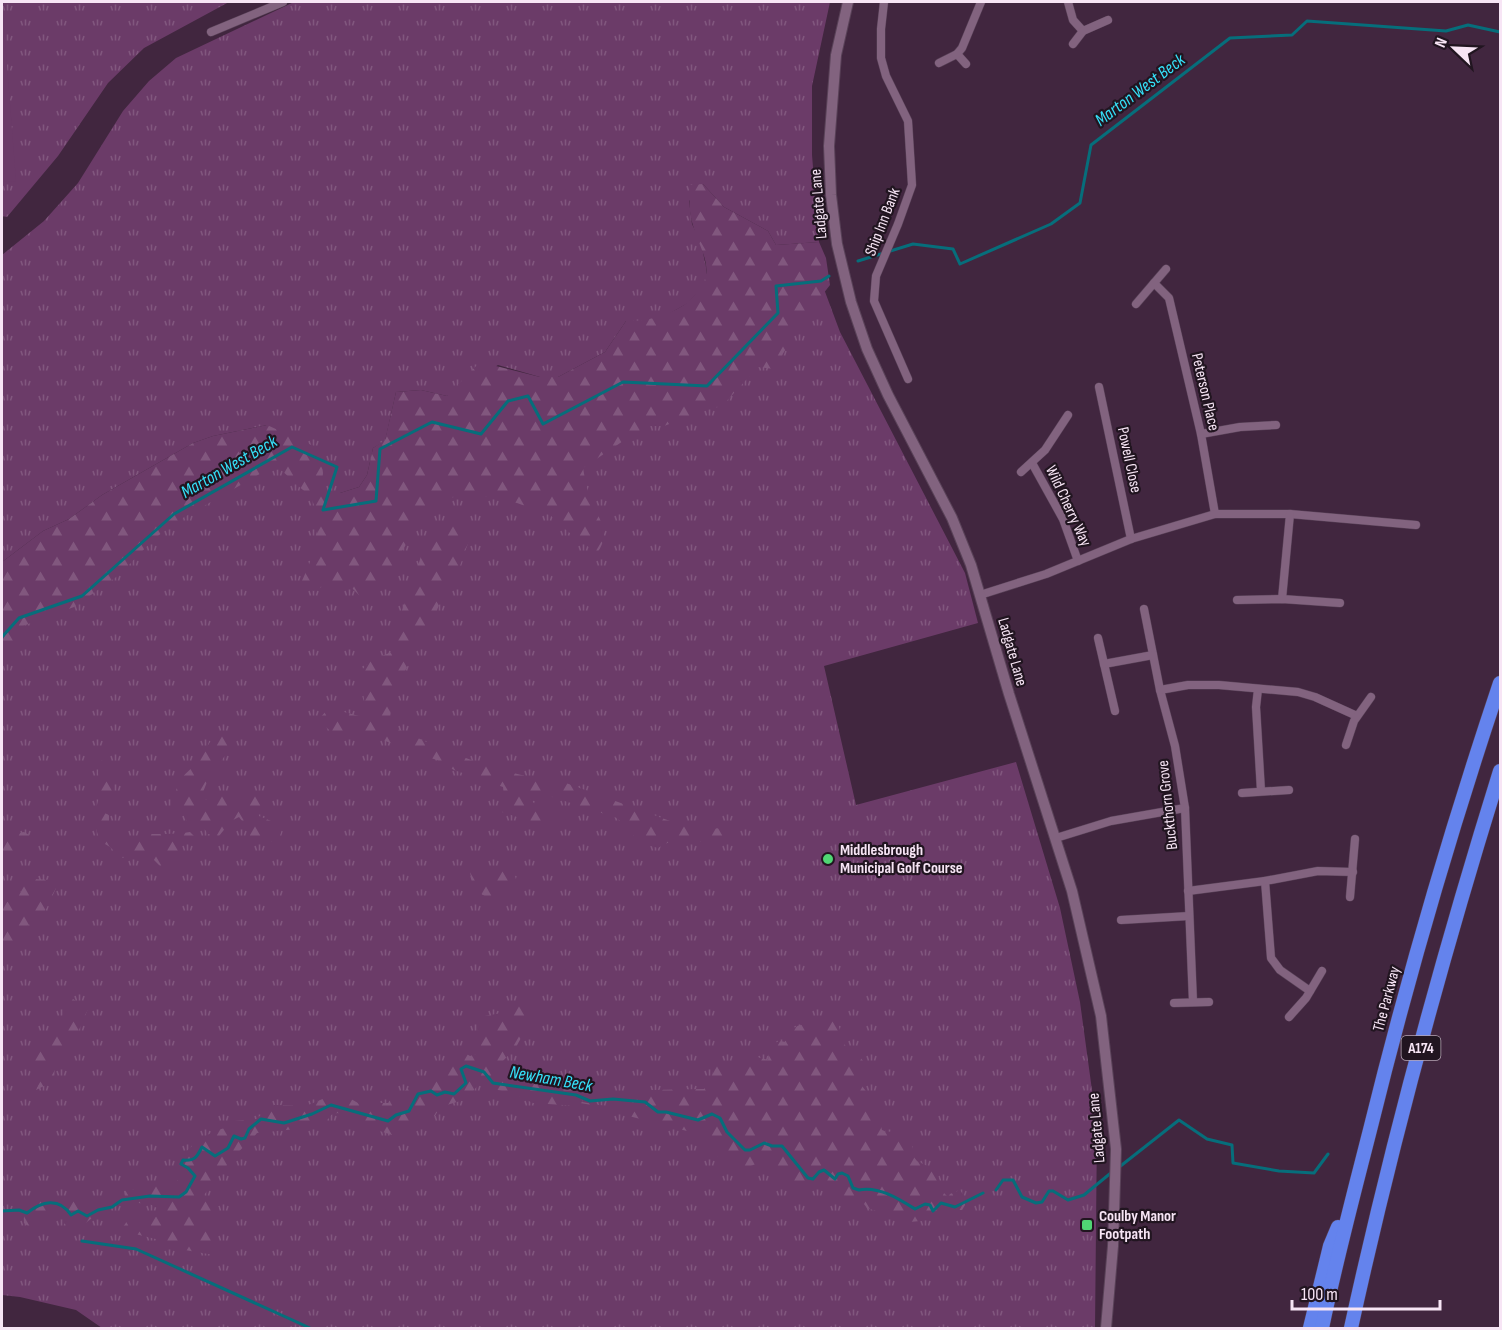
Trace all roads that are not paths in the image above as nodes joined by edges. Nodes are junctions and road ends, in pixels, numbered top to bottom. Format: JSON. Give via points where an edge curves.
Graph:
{"nodes":[{"id":1,"x":283,"y":2,"type":"edge"},
{"id":2,"x":848,"y":2,"type":"edge"},
{"id":3,"x":884,"y":2,"type":"edge"},
{"id":4,"x":981,"y":2,"type":"edge"},
{"id":5,"x":1068,"y":2,"type":"edge"},
{"id":6,"x":1108,"y":20,"type":"dead end"},
{"id":7,"x":1083,"y":31,"type":"junction"},
{"id":8,"x":211,"y":32,"type":"dead end"},
{"id":9,"x":1073,"y":44,"type":"dead end"},
{"id":10,"x":957,"y":54,"type":"junction"},
{"id":11,"x":939,"y":63,"type":"dead end"},
{"id":12,"x":966,"y":64,"type":"dead end"},
{"id":13,"x":1166,"y":269,"type":"dead end"},
{"id":14,"x":1154,"y":284,"type":"junction"},
{"id":15,"x":1136,"y":304,"type":"dead end"},
{"id":16,"x":908,"y":379,"type":"dead end"},
{"id":17,"x":1099,"y":387,"type":"dead end"},
{"id":18,"x":1068,"y":415,"type":"dead end"},
{"id":19,"x":1276,"y":425,"type":"dead end"},
{"id":20,"x":1201,"y":434,"type":"junction"},
{"id":21,"x":1032,"y":463,"type":"junction"},
{"id":22,"x":1021,"y":472,"type":"dead end"},
{"id":23,"x":1215,"y":514,"type":"junction"},
{"id":24,"x":1290,"y":514,"type":"junction"},
{"id":25,"x":1416,"y":525,"type":"dead end"},
{"id":26,"x":1131,"y":539,"type":"junction"},
{"id":27,"x":1078,"y":561,"type":"junction"},
{"id":28,"x":980,"y":595,"type":"junction"},
{"id":29,"x":1282,"y":599,"type":"junction"},
{"id":30,"x":1237,"y":600,"type":"dead end"},
{"id":31,"x":1340,"y":603,"type":"dead end"},
{"id":32,"x":1144,"y":609,"type":"dead end"},
{"id":33,"x":1098,"y":638,"type":"dead end"},
{"id":34,"x":1153,"y":655,"type":"junction"},
{"id":35,"x":1104,"y":664,"type":"junction"},
{"id":36,"x":1500,"y":683,"type":"edge"},
{"id":37,"x":1258,"y":688,"type":"junction"},
{"id":38,"x":1160,"y":690,"type":"junction"},
{"id":39,"x":1371,"y":697,"type":"dead end"},
{"id":40,"x":1115,"y":711,"type":"dead end"},
{"id":41,"x":1357,"y":716,"type":"junction"},
{"id":42,"x":1346,"y":745,"type":"dead end"},
{"id":43,"x":1500,"y":771,"type":"edge"},
{"id":44,"x":1289,"y":790,"type":"dead end"},
{"id":45,"x":1261,"y":791,"type":"junction"},
{"id":46,"x":1242,"y":793,"type":"dead end"},
{"id":47,"x":1185,"y":808,"type":"junction"},
{"id":48,"x":1056,"y":838,"type":"junction"},
{"id":49,"x":1355,"y":839,"type":"dead end"},
{"id":50,"x":1353,"y":872,"type":"junction"},
{"id":51,"x":1265,"y":881,"type":"junction"},
{"id":52,"x":1188,"y":891,"type":"junction"},
{"id":53,"x":1350,"y":897,"type":"dead end"},
{"id":54,"x":1189,"y":916,"type":"junction"},
{"id":55,"x":1121,"y":920,"type":"dead end"},
{"id":56,"x":1322,"y":971,"type":"dead end"},
{"id":57,"x":1310,"y":991,"type":"junction"},
{"id":58,"x":1193,"y":1002,"type":"junction"},
{"id":59,"x":1209,"y":1002,"type":"dead end"},
{"id":60,"x":1174,"y":1003,"type":"dead end"},
{"id":61,"x":1289,"y":1017,"type":"dead end"},
{"id":62,"x":1355,"y":1186,"type":"junction"},
{"id":63,"x":1106,"y":1329,"type":"edge"},
{"id":64,"x":1310,"y":1329,"type":"edge"},
{"id":65,"x":1322,"y":1329,"type":"edge"},
{"id":66,"x":1351,"y":1329,"type":"edge"}],
"edges":[{"from":1,"to":8,"type":"street"},
{"from":2,"to":28,"type":"main road","name":"Ladgate Lane","via":[[836,55],[829,146],[837,244],[867,349],[952,518]]},
{"from":3,"to":16,"type":"street","name":"Ship Inn Bank","via":[[881,58],[885,76],[908,121],[912,185],[876,276],[874,301]]},
{"from":4,"to":10,"type":"street"},
{"from":5,"to":7,"type":"street","via":[[1073,20]]},
{"from":6,"to":7,"type":"street"},
{"from":7,"to":9,"type":"street"},
{"from":10,"to":11,"type":"street"},
{"from":10,"to":12,"type":"street"},
{"from":13,"to":14,"type":"street"},
{"from":14,"to":15,"type":"street"},
{"from":14,"to":20,"type":"street","name":"Peterson Place","via":[[1169,298]]},
{"from":17,"to":26,"type":"street","name":"Powell Close"},
{"from":18,"to":21,"type":"street"},
{"from":19,"to":20,"type":"street","via":[[1240,426]]},
{"from":20,"to":23,"type":"street","name":"Peterson Place"},
{"from":21,"to":22,"type":"street"},
{"from":21,"to":27,"type":"street","name":"Wild Cherry Way","via":[[1063,519]]},
{"from":23,"to":24,"type":"street"},
{"from":23,"to":26,"type":"street"},
{"from":24,"to":25,"type":"street"},
{"from":24,"to":29,"type":"street"},
{"from":26,"to":27,"type":"street"},
{"from":27,"to":28,"type":"street"},
{"from":28,"to":48,"type":"main road","name":"Ladgate Lane"},
{"from":29,"to":30,"type":"street"},
{"from":29,"to":31,"type":"street"},
{"from":32,"to":34,"type":"street","name":"Buckthorn Grove"},
{"from":33,"to":35,"type":"street"},
{"from":34,"to":35,"type":"street"},
{"from":34,"to":38,"type":"street","name":"Buckthorn Grove"},
{"from":35,"to":40,"type":"street"},
{"from":36,"to":62,"type":"highway","name":"The Parkway","number":"A174","via":[[1436,883]]},
{"from":37,"to":38,"type":"street","via":[[1219,685]]},
{"from":37,"to":41,"type":"street","via":[[1298,692]]},
{"from":37,"to":45,"type":"street"},
{"from":38,"to":47,"type":"street","name":"Buckthorn Grove","via":[[1175,746]]},
{"from":39,"to":41,"type":"street"},
{"from":41,"to":42,"type":"street"},
{"from":43,"to":66,"type":"highway","number":"A174","via":[[1400,1124]]},
{"from":44,"to":45,"type":"street"},
{"from":45,"to":46,"type":"street"},
{"from":47,"to":48,"type":"street","via":[[1111,821]]},
{"from":47,"to":52,"type":"street","name":"Buckthorn Grove"},
{"from":48,"to":63,"type":"main road","name":"Ladgate Lane","via":[[1101,1016],[1116,1149]]},
{"from":49,"to":50,"type":"street"},
{"from":50,"to":51,"type":"street","via":[[1318,871]]},
{"from":50,"to":53,"type":"street"},
{"from":51,"to":52,"type":"street"},
{"from":51,"to":57,"type":"street","via":[[1271,958],[1280,970]]},
{"from":52,"to":54,"type":"street","name":"Buckthorn Grove"},
{"from":54,"to":55,"type":"street"},
{"from":54,"to":58,"type":"street","name":"Buckthorn Grove"},
{"from":56,"to":57,"type":"street"},
{"from":57,"to":61,"type":"street"},
{"from":58,"to":59,"type":"street"},
{"from":58,"to":60,"type":"street"},
{"from":62,"to":64,"type":"highway","number":"A174","via":[[1330,1246]]},
{"from":62,"to":65,"type":"highway","name":"The Parkway","number":"A174"}]}
